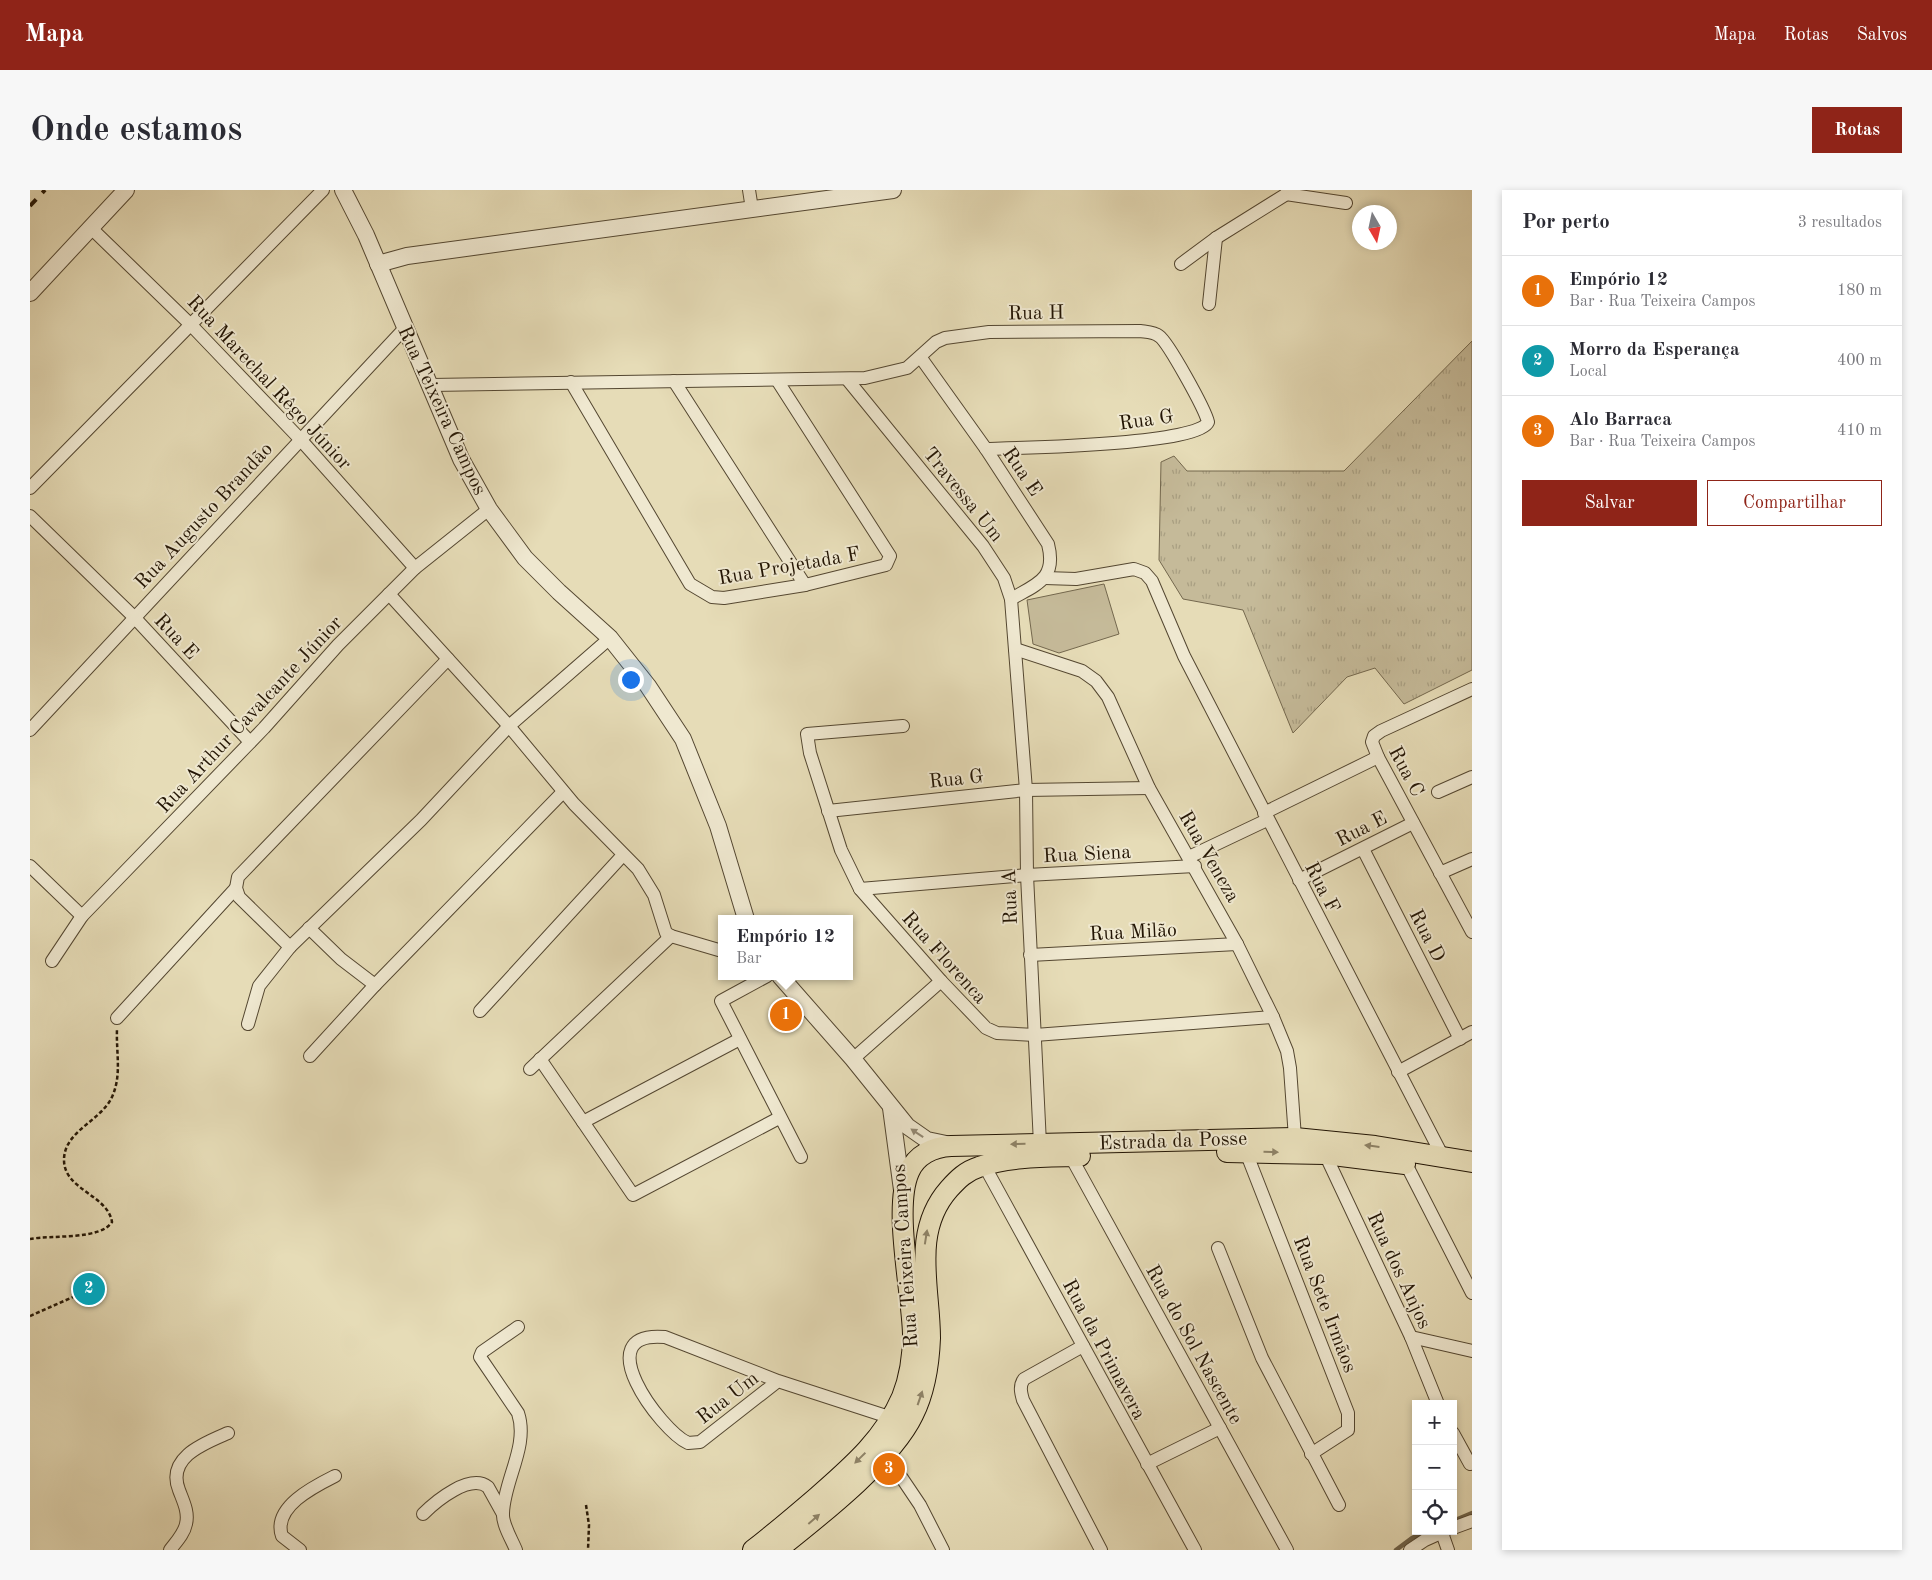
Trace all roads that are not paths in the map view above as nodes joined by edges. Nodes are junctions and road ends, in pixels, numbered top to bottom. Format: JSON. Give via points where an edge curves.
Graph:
{"nodes":[{"id":1,"x":126,"y":190,"type":"edge"},
{"id":2,"x":324,"y":190,"type":"edge"},
{"id":3,"x":343,"y":190,"type":"edge"},
{"id":4,"x":749,"y":190,"type":"edge"},
{"id":5,"x":894,"y":190,"type":"edge"},
{"id":6,"x":1290,"y":192,"type":"edge"},
{"id":7,"x":1346,"y":203,"type":"dead end"},
{"id":8,"x":752,"y":209,"type":"junction"},
{"id":9,"x":91,"y":228,"type":"junction"},
{"id":10,"x":1216,"y":238,"type":"junction"},
{"id":11,"x":378,"y":264,"type":"junction"},
{"id":12,"x":1182,"y":264,"type":"dead end"},
{"id":13,"x":30,"y":293,"type":"edge"},
{"id":14,"x":1209,"y":304,"type":"dead end"},
{"id":15,"x":191,"y":325,"type":"junction"},
{"id":16,"x":405,"y":328,"type":"junction"},
{"id":17,"x":1159,"y":336,"type":"joint"},
{"id":18,"x":921,"y":358,"type":"junction"},
{"id":19,"x":847,"y":379,"type":"junction"},
{"id":20,"x":776,"y":380,"type":"junction"},
{"id":21,"x":674,"y":381,"type":"junction"},
{"id":22,"x":572,"y":382,"type":"junction"},
{"id":23,"x":431,"y":385,"type":"junction"},
{"id":24,"x":300,"y":439,"type":"junction"},
{"id":25,"x":986,"y":449,"type":"junction"},
{"id":26,"x":30,"y":488,"type":"edge"},
{"id":27,"x":489,"y":509,"type":"junction"},
{"id":28,"x":30,"y":516,"type":"edge"},
{"id":29,"x":415,"y":568,"type":"junction"},
{"id":30,"x":1045,"y":578,"type":"junction"},
{"id":31,"x":805,"y":585,"type":"junction"},
{"id":32,"x":390,"y":594,"type":"junction"},
{"id":33,"x":1011,"y":599,"type":"junction"},
{"id":34,"x":134,"y":617,"type":"junction"},
{"id":35,"x":610,"y":638,"type":"junction"},
{"id":36,"x":1016,"y":649,"type":"junction"},
{"id":37,"x":448,"y":659,"type":"junction"},
{"id":38,"x":1472,"y":690,"type":"edge"},
{"id":39,"x":509,"y":726,"type":"junction"},
{"id":40,"x":903,"y":726,"type":"dead end"},
{"id":41,"x":30,"y":730,"type":"edge"},
{"id":42,"x":250,"y":742,"type":"junction"},
{"id":43,"x":1378,"y":757,"type":"junction"},
{"id":44,"x":1472,"y":777,"type":"edge"},
{"id":45,"x":1149,"y":788,"type":"junction"},
{"id":46,"x":1026,"y":790,"type":"junction"},
{"id":47,"x":563,"y":792,"type":"junction"},
{"id":48,"x":1438,"y":792,"type":"dead end"},
{"id":49,"x":828,"y":811,"type":"junction"},
{"id":50,"x":1266,"y":816,"type":"junction"},
{"id":51,"x":1413,"y":823,"type":"junction"},
{"id":52,"x":1363,"y":849,"type":"junction"},
{"id":53,"x":623,"y":855,"type":"junction"},
{"id":54,"x":1472,"y":859,"type":"edge"},
{"id":55,"x":1192,"y":862,"type":"junction"},
{"id":56,"x":30,"y":866,"type":"edge"},
{"id":57,"x":1440,"y":873,"type":"junction"},
{"id":58,"x":1026,"y":875,"type":"junction"},
{"id":59,"x":1299,"y":880,"type":"junction"},
{"id":60,"x":236,"y":888,"type":"junction"},
{"id":61,"x":860,"y":889,"type":"junction"},
{"id":62,"x":745,"y":915,"type":"edge"},
{"id":63,"x":82,"y":916,"type":"junction"},
{"id":64,"x":309,"y":928,"type":"junction"},
{"id":65,"x":1472,"y":932,"type":"edge"},
{"id":66,"x":671,"y":936,"type":"junction"},
{"id":67,"x":1237,"y":944,"type":"junction"},
{"id":68,"x":290,"y":947,"type":"junction"},
{"id":69,"x":718,"y":950,"type":"edge"},
{"id":70,"x":1030,"y":955,"type":"junction"},
{"id":71,"x":52,"y":961,"type":"dead end"},
{"id":72,"x":759,"y":980,"type":"edge"},
{"id":73,"x":784,"y":980,"type":"edge"},
{"id":74,"x":941,"y":981,"type":"junction"},
{"id":75,"x":375,"y":985,"type":"junction"},
{"id":76,"x":480,"y":1011,"type":"dead end"},
{"id":77,"x":1273,"y":1017,"type":"junction"},
{"id":78,"x":117,"y":1018,"type":"road end"},
{"id":79,"x":248,"y":1024,"type":"dead end"},
{"id":80,"x":1472,"y":1032,"type":"edge"},
{"id":81,"x":1035,"y":1035,"type":"junction"},
{"id":82,"x":1460,"y":1038,"type":"junction"},
{"id":83,"x":740,"y":1039,"type":"junction"},
{"id":84,"x":310,"y":1056,"type":"dead end"},
{"id":85,"x":540,"y":1059,"type":"junction"},
{"id":86,"x":853,"y":1059,"type":"junction"},
{"id":87,"x":530,"y":1069,"type":"dead end"},
{"id":88,"x":1398,"y":1072,"type":"junction"},
{"id":89,"x":891,"y":1108,"type":"junction"},
{"id":90,"x":779,"y":1118,"type":"junction"},
{"id":91,"x":583,"y":1122,"type":"junction"},
{"id":92,"x":1431,"y":1134,"type":"junction"},
{"id":93,"x":1295,"y":1138,"type":"junction"},
{"id":94,"x":1040,"y":1144,"type":"junction"},
{"id":95,"x":951,"y":1146,"type":"junction"},
{"id":96,"x":1246,"y":1152,"type":"junction"},
{"id":97,"x":1325,"y":1154,"type":"junction"},
{"id":98,"x":801,"y":1157,"type":"dead end"},
{"id":99,"x":1071,"y":1157,"type":"junction"},
{"id":100,"x":1443,"y":1157,"type":"junction"},
{"id":101,"x":1414,"y":1159,"type":"junction"},
{"id":102,"x":1472,"y":1162,"type":"edge"},
{"id":103,"x":984,"y":1165,"type":"junction"},
{"id":104,"x":963,"y":1175,"type":"junction"},
{"id":105,"x":1472,"y":1175,"type":"edge"},
{"id":106,"x":904,"y":1197,"type":"junction"},
{"id":107,"x":934,"y":1212,"type":"junction"},
{"id":108,"x":1218,"y":1248,"type":"dead end"},
{"id":109,"x":1472,"y":1293,"type":"edge"},
{"id":110,"x":518,"y":1327,"type":"dead end"},
{"id":111,"x":1411,"y":1337,"type":"junction"},
{"id":112,"x":1083,"y":1346,"type":"junction"},
{"id":113,"x":1472,"y":1351,"type":"edge"},
{"id":114,"x":778,"y":1381,"type":"junction"},
{"id":115,"x":1436,"y":1400,"type":"edge"},
{"id":116,"x":892,"y":1418,"type":"junction"},
{"id":117,"x":1220,"y":1428,"type":"junction"},
{"id":118,"x":228,"y":1433,"type":"dead end"},
{"id":119,"x":1457,"y":1440,"type":"edge"},
{"id":120,"x":885,"y":1453,"type":"junction"},
{"id":121,"x":1311,"y":1454,"type":"junction"},
{"id":122,"x":1147,"y":1464,"type":"junction"},
{"id":123,"x":1470,"y":1464,"type":"dead end"},
{"id":124,"x":335,"y":1476,"type":"dead end"},
{"id":125,"x":1338,"y":1506,"type":"dead end"},
{"id":126,"x":424,"y":1514,"type":"dead end"},
{"id":127,"x":502,"y":1514,"type":"junction"},
{"id":128,"x":1472,"y":1521,"type":"edge"},
{"id":129,"x":1457,"y":1527,"type":"edge"},
{"id":130,"x":1437,"y":1535,"type":"edge"},
{"id":131,"x":1447,"y":1535,"type":"edge"},
{"id":132,"x":170,"y":1550,"type":"edge"},
{"id":133,"x":300,"y":1550,"type":"edge"},
{"id":134,"x":516,"y":1550,"type":"edge"},
{"id":135,"x":753,"y":1550,"type":"edge"},
{"id":136,"x":776,"y":1550,"type":"edge"},
{"id":137,"x":943,"y":1550,"type":"edge"},
{"id":138,"x":1101,"y":1550,"type":"edge"},
{"id":139,"x":1195,"y":1550,"type":"edge"},
{"id":140,"x":1287,"y":1550,"type":"edge"},
{"id":141,"x":1410,"y":1550,"type":"edge"},
{"id":142,"x":1448,"y":1550,"type":"edge"}],
"edges":[{"from":1,"to":9,"type":"street"},
{"from":2,"to":15,"type":"street"},
{"from":3,"to":11,"type":"street","name":"Rua Teixeira Campos"},
{"from":4,"to":8,"type":"street"},
{"from":5,"to":8,"type":"street"},
{"from":6,"to":7,"type":"street"},
{"from":6,"to":10,"type":"street"},
{"from":8,"to":11,"type":"street","via":[[407,256]]},
{"from":9,"to":13,"type":"street"},
{"from":9,"to":15,"type":"street","name":"Rua Marechal Rêgo Júnior"},
{"from":10,"to":12,"type":"street"},
{"from":10,"to":14,"type":"street"},
{"from":11,"to":16,"type":"street","name":"Rua Teixeira Campos"},
{"from":15,"to":24,"type":"street","name":"Rua Marechal Rêgo Júnior"},
{"from":15,"to":26,"type":"street"},
{"from":16,"to":23,"type":"street","name":"Rua Teixeira Campos"},
{"from":16,"to":24,"type":"street","name":"Rua Augusto Brandão"},
{"from":17,"to":18,"type":"street","name":"Rua H","via":[[1140,330],[981,332],[945,338],[936,342]]},
{"from":17,"to":25,"type":"street","name":"Rua G","via":[[1202,407],[1208,422],[1205,427],[1156,439]]},
{"from":18,"to":19,"type":"street","name":"Rua H","via":[[907,368],[888,374]]},
{"from":18,"to":25,"type":"street","name":"Rua E"},
{"from":19,"to":20,"type":"street","name":"Rua H"},
{"from":19,"to":33,"type":"street","name":"Travessa Um","via":[[983,546],[1004,578]]},
{"from":20,"to":21,"type":"street","name":"Rua H"},
{"from":20,"to":31,"type":"street","name":"Rua Projetada F","via":[[890,556],[886,565]]},
{"from":21,"to":22,"type":"street","name":"Rua H"},
{"from":21,"to":31,"type":"street"},
{"from":22,"to":23,"type":"street","name":"Rua H"},
{"from":22,"to":31,"type":"street","name":"Rua Projetada F","via":[[690,584],[712,597],[724,598]]},
{"from":23,"to":27,"type":"street","name":"Rua Teixeira Campos","via":[[461,459]]},
{"from":24,"to":29,"type":"street","name":"Rua Marechal Rêgo Júnior"},
{"from":24,"to":34,"type":"street","name":"Rua Augusto Brandão"},
{"from":25,"to":30,"type":"street","name":"Rua E","via":[[1048,544],[1051,564]]},
{"from":27,"to":29,"type":"street","name":"Rua Arthur Cavalcante Júnior"},
{"from":27,"to":35,"type":"street","name":"Rua Teixeira Campos","via":[[525,558]]},
{"from":28,"to":34,"type":"street","name":"Rua E"},
{"from":29,"to":32,"type":"street","name":"Rua Arthur Cavalcante Júnior"},
{"from":30,"to":33,"type":"street"},
{"from":30,"to":50,"type":"street","name":"Rua F","via":[[1076,579],[1139,570],[1152,582],[1184,656]]},
{"from":32,"to":37,"type":"street"},
{"from":32,"to":42,"type":"street","name":"Rua Arthur Cavalcante Júnior"},
{"from":33,"to":36,"type":"street","name":"Travessa Um"},
{"from":34,"to":41,"type":"street","name":"Rua Augusto Brandão"},
{"from":34,"to":42,"type":"street","name":"Rua E"},
{"from":35,"to":39,"type":"street"},
{"from":35,"to":62,"type":"street","name":"Rua Teixeira Campos","via":[[683,739],[718,826]]},
{"from":36,"to":45,"type":"street","name":"Rua Veneza","via":[[1069,665],[1096,681],[1108,697]]},
{"from":36,"to":46,"type":"street","name":"Rua A"},
{"from":37,"to":39,"type":"street"},
{"from":37,"to":60,"type":"street","via":[[238,877]]},
{"from":38,"to":43,"type":"street","name":"Rua C","via":[[1374,736],[1373,748]]},
{"from":39,"to":47,"type":"street"},
{"from":39,"to":64,"type":"street","via":[[421,820]]},
{"from":40,"to":49,"type":"street","name":"Rua Florenca","via":[[807,734]]},
{"from":42,"to":63,"type":"street","name":"Rua Arthur Cavalcante Júnior"},
{"from":43,"to":50,"type":"street"},
{"from":43,"to":51,"type":"street","name":"Rua C"},
{"from":44,"to":48,"type":"street"},
{"from":45,"to":46,"type":"street","name":"Rua G"},
{"from":45,"to":55,"type":"street","name":"Rua Veneza"},
{"from":46,"to":49,"type":"street","name":"Rua G"},
{"from":46,"to":58,"type":"street","name":"Rua A"},
{"from":47,"to":53,"type":"street"},
{"from":47,"to":75,"type":"street"},
{"from":49,"to":61,"type":"street","name":"Rua Florenca","via":[[841,850]]},
{"from":50,"to":55,"type":"street"},
{"from":50,"to":59,"type":"street","name":"Rua F"},
{"from":51,"to":52,"type":"street","name":"Rua E"},
{"from":51,"to":57,"type":"street"},
{"from":52,"to":59,"type":"street","name":"Rua E"},
{"from":52,"to":82,"type":"street","name":"Rua D"},
{"from":53,"to":66,"type":"street","via":[[648,882],[663,928]]},
{"from":53,"to":76,"type":"street"},
{"from":54,"to":57,"type":"street"},
{"from":55,"to":58,"type":"street","name":"Rua Siena"},
{"from":55,"to":67,"type":"street","name":"Rua Veneza"},
{"from":56,"to":63,"type":"street"},
{"from":57,"to":65,"type":"street"},
{"from":58,"to":61,"type":"street","name":"Rua Siena"},
{"from":58,"to":70,"type":"street","name":"Rua A"},
{"from":59,"to":88,"type":"street","name":"Rua F"},
{"from":60,"to":68,"type":"street","via":[[247,907]]},
{"from":60,"to":78,"type":"street"},
{"from":61,"to":74,"type":"street","name":"Rua Florenca"},
{"from":63,"to":71,"type":"street","name":"Rua Arthur Cavalcante Júnior"},
{"from":64,"to":68,"type":"street"},
{"from":64,"to":75,"type":"street","via":[[341,959]]},
{"from":66,"to":69,"type":"street"},
{"from":66,"to":85,"type":"street"},
{"from":67,"to":70,"type":"street","name":"Rua Milão"},
{"from":67,"to":77,"type":"street","name":"Rua Veneza"},
{"from":68,"to":79,"type":"street","via":[[259,986]]},
{"from":70,"to":81,"type":"street","name":"Rua A"},
{"from":72,"to":83,"type":"street","via":[[721,1000]]},
{"from":73,"to":86,"type":"street","name":"Rua Teixeira Campos"},
{"from":74,"to":81,"type":"street","name":"Rua Florenca","via":[[986,1028],[997,1033]]},
{"from":74,"to":86,"type":"street"},
{"from":75,"to":84,"type":"street"},
{"from":77,"to":81,"type":"street","name":"Rua Florenca"},
{"from":77,"to":93,"type":"street","name":"Rua Veneza","via":[[1290,1068]]},
{"from":80,"to":82,"type":"street"},
{"from":81,"to":94,"type":"street","name":"Rua A"},
{"from":82,"to":88,"type":"street"},
{"from":83,"to":90,"type":"street"},
{"from":83,"to":91,"type":"street"},
{"from":85,"to":87,"type":"street"},
{"from":85,"to":91,"type":"street"},
{"from":86,"to":89,"type":"street","name":"Rua Teixeira Campos"},
{"from":88,"to":92,"type":"street","name":"Rua F"},
{"from":95,"to":89,"type":"street","name":"Rua Teixeira Campos","one_way":true,"via":[[927,1140]]},
{"from":89,"to":106,"type":"street","name":"Rua Teixeira Campos"},
{"from":90,"to":91,"type":"street","via":[[633,1196]]},
{"from":90,"to":98,"type":"street"},
{"from":92,"to":100,"type":"street","name":"Rua F"},
{"from":92,"to":101,"type":"street"},
{"from":93,"to":94,"type":"main road","name":"Estrada da Posse"},
{"from":101,"to":93,"type":"main road","name":"Estrada da Posse","one_way":true,"via":[[1375,1146]]},
{"from":94,"to":95,"type":"main road","name":"Estrada da Posse","one_way":true},
{"from":95,"to":104,"type":"main road","via":[[961,1159]]},
{"from":95,"to":106,"type":"main road","name":"Estrada da Posse","via":[[930,1150],[914,1163],[906,1180]]},
{"from":96,"to":97,"type":"main road","name":"Estrada da Posse","one_way":true},
{"from":96,"to":99,"type":"main road","name":"Estrada da Posse"},
{"from":96,"to":121,"type":"street","name":"Rua Sete Irmãos","via":[[1348,1414],[1348,1430]]},
{"from":97,"to":101,"type":"main road","name":"Estrada da Posse"},
{"from":97,"to":111,"type":"street","name":"Rua dos Anjos"},
{"from":99,"to":103,"type":"main road","name":"Estrada da Posse","via":[[1018,1159]]},
{"from":99,"to":117,"type":"street","name":"Rua do Sol Nascente"},
{"from":100,"to":101,"type":"main road","name":"Estrada da Posse"},
{"from":100,"to":102,"type":"main road","name":"Estrada da Posse"},
{"from":101,"to":105,"type":"main road","name":"Estrada da Posse"},
{"from":101,"to":109,"type":"street"},
{"from":103,"to":104,"type":"main road","name":"Estrada da Posse"},
{"from":103,"to":112,"type":"street","name":"Rua da Primavera"},
{"from":104,"to":107,"type":"main road","name":"Rua Teixeira Campos"},
{"from":106,"to":107,"type":"main road","via":[[919,1209]]},
{"from":106,"to":116,"type":"main road","name":"Rua Teixeira Campos","via":[[913,1335],[909,1377]]},
{"from":120,"to":107,"type":"main road","name":"Rua Teixeira Campos","one_way":true,"via":[[913,1416],[926,1378],[930,1336],[925,1251]]},
{"from":108,"to":121,"type":"street","via":[[1262,1358]]},
{"from":110,"to":127,"type":"street","via":[[482,1352],[480,1357],[518,1413],[522,1428]]},
{"from":111,"to":113,"type":"street"},
{"from":111,"to":115,"type":"street","name":"Rua dos Anjos"},
{"from":112,"to":122,"type":"street","name":"Rua da Primavera"},
{"from":112,"to":138,"type":"street","via":[[1020,1384],[1023,1400]]},
{"from":114,"to":114,"type":"street","name":"Rua Um","via":[[665,1337],[647,1338],[638,1343],[628,1360],[633,1381],[676,1434],[688,1443],[700,1442]]},
{"from":114,"to":116,"type":"street"},
{"from":116,"to":135,"type":"main road","name":"Rua Teixeira Campos","one_way":true,"via":[[864,1454]]},
{"from":117,"to":122,"type":"street"},
{"from":117,"to":140,"type":"street","name":"Rua do Sol Nascente"},
{"from":118,"to":132,"type":"street","via":[[189,1453],[177,1467],[178,1487],[187,1516],[181,1536]]},
{"from":119,"to":123,"type":"street"},
{"from":136,"to":120,"type":"main road","name":"Rua Teixeira Campos","one_way":true,"via":[[865,1475]]},
{"from":120,"to":137,"type":"street","via":[[920,1505]]},
{"from":121,"to":125,"type":"street"},
{"from":122,"to":139,"type":"street","name":"Rua da Primavera"},
{"from":124,"to":133,"type":"street","via":[[304,1494],[286,1512],[281,1526],[282,1536]]},
{"from":126,"to":127,"type":"street","via":[[445,1495],[476,1483],[488,1487]]},
{"from":127,"to":134,"type":"street"},
{"from":128,"to":129,"type":"street"},
{"from":130,"to":141,"type":"street"},
{"from":131,"to":142,"type":"street"}]}
